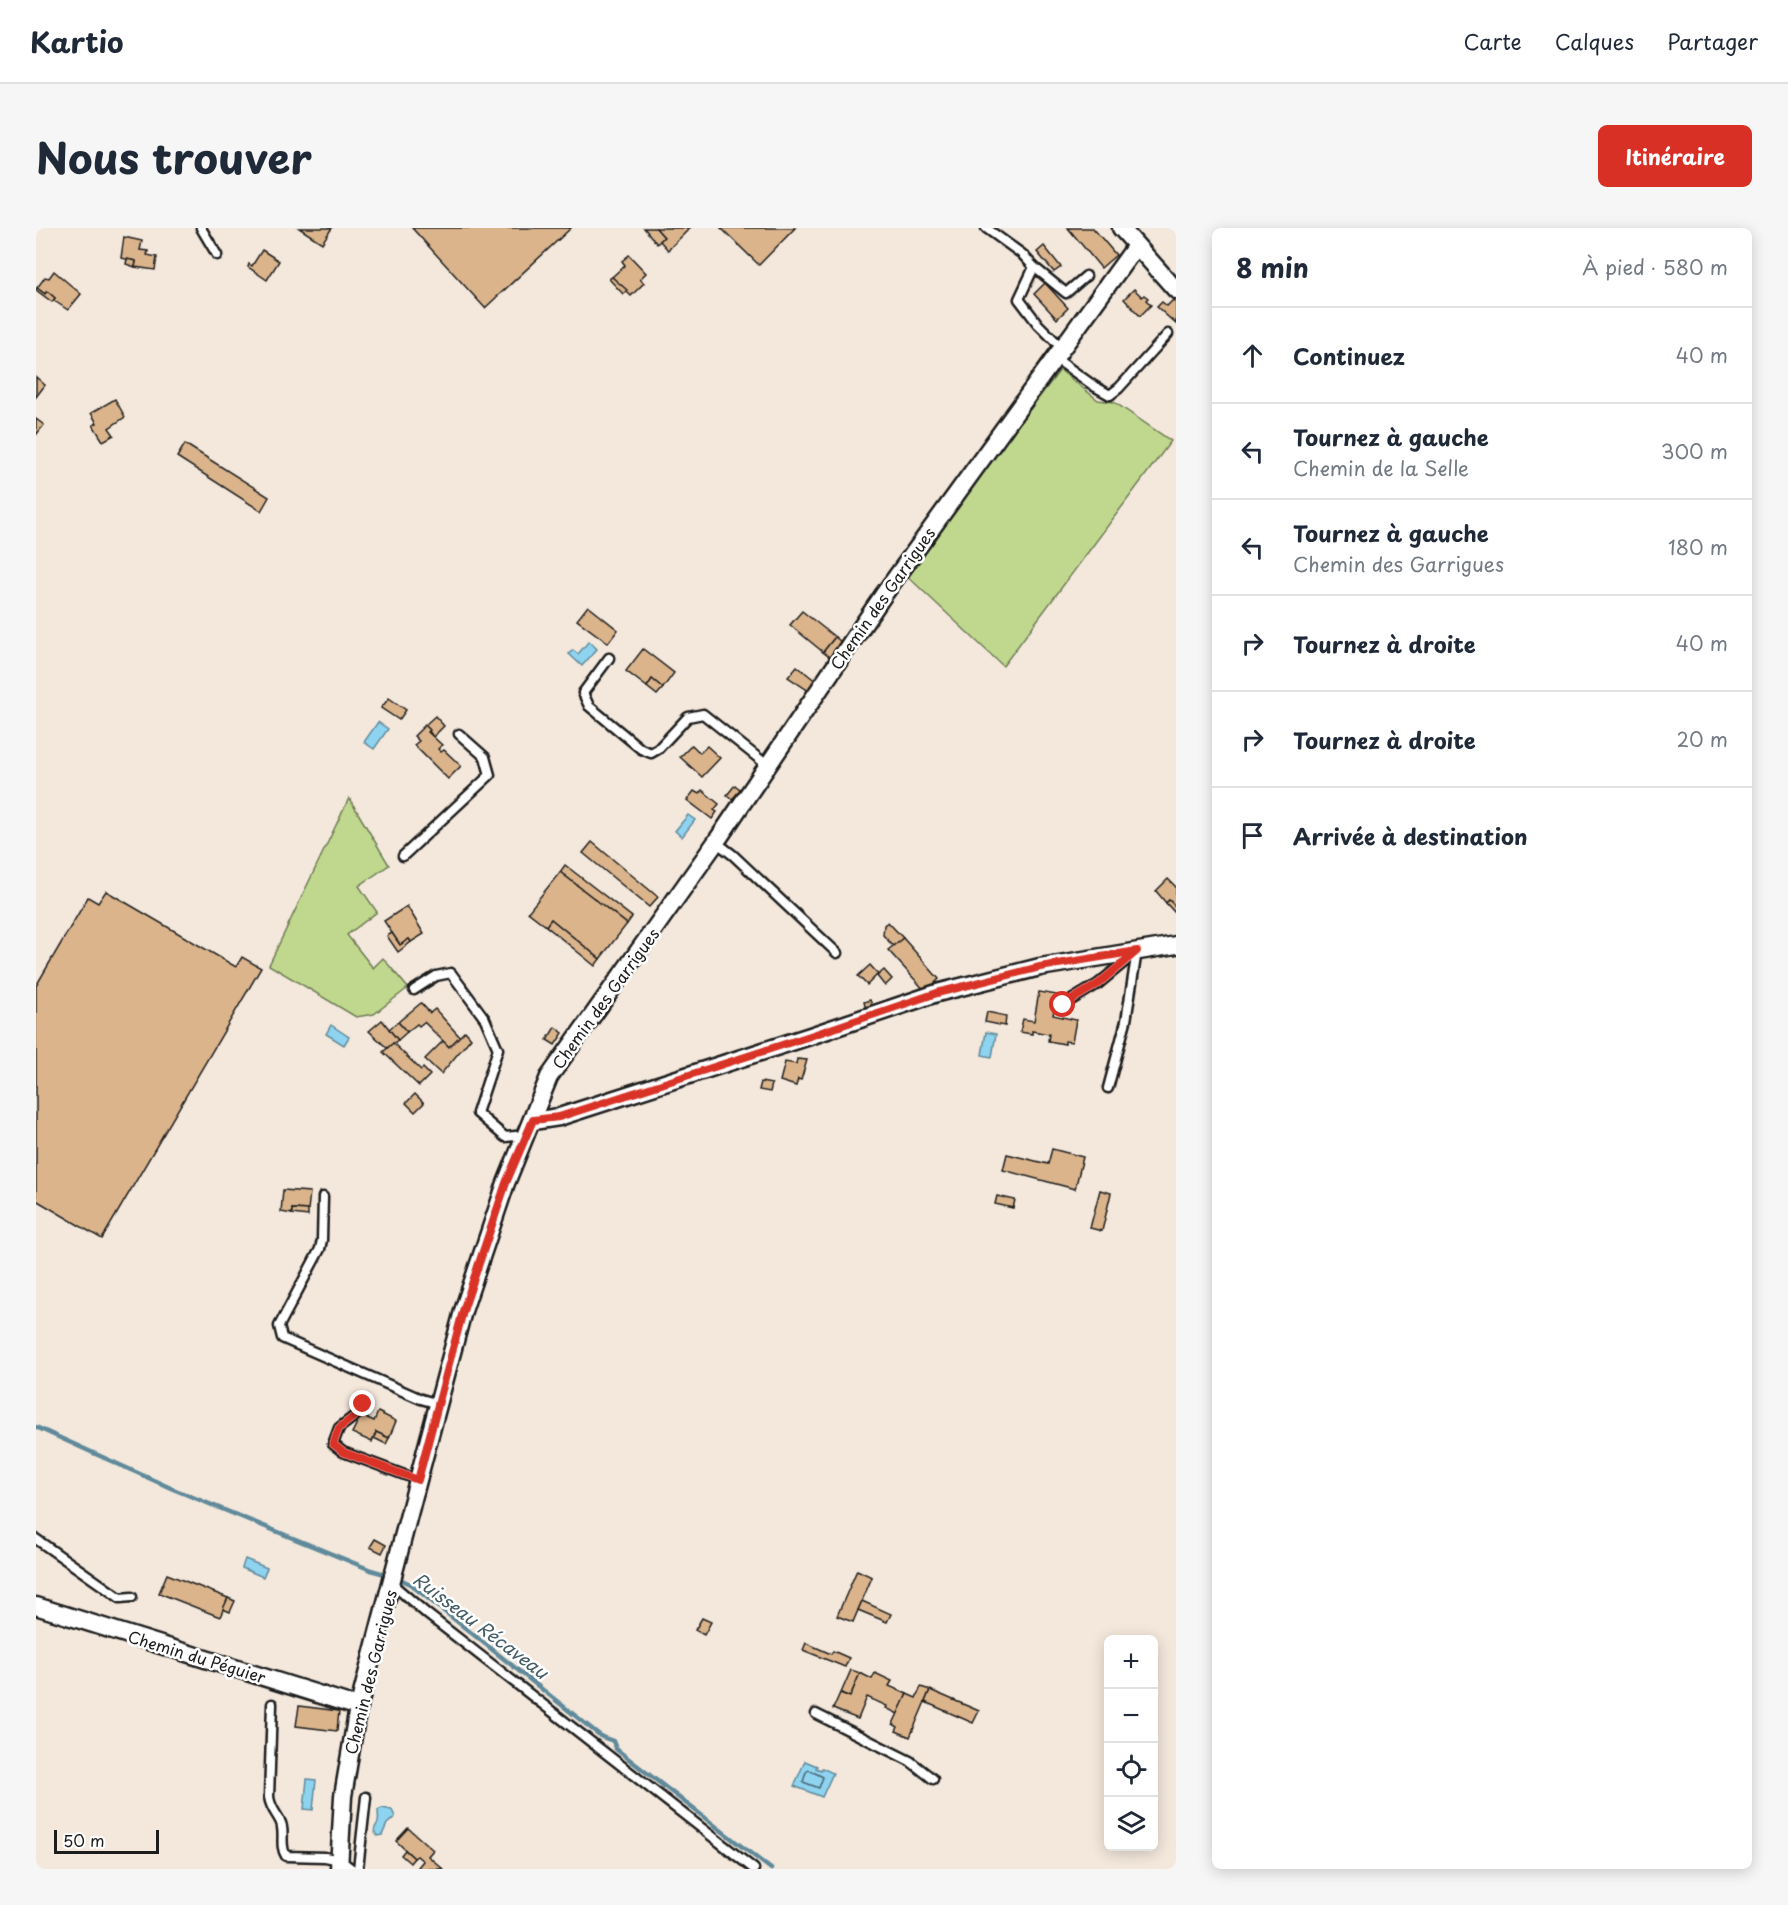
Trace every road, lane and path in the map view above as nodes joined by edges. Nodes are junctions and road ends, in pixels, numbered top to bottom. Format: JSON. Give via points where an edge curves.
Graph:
{"nodes":[{"id":1,"x":201,"y":228,"type":"edge"},
{"id":2,"x":986,"y":228,"type":"edge"},
{"id":3,"x":1121,"y":228,"type":"edge"},
{"id":4,"x":1136,"y":246,"type":"junction"},
{"id":5,"x":217,"y":255,"type":"dead end"},
{"id":6,"x":1034,"y":267,"type":"junction"},
{"id":7,"x":1086,"y":276,"type":"dead end"},
{"id":8,"x":1176,"y":290,"type":"edge"},
{"id":9,"x":1168,"y":334,"type":"dead end"},
{"id":10,"x":1059,"y":353,"type":"junction"},
{"id":11,"x":609,"y":658,"type":"dead end"},
{"id":12,"x":459,"y":734,"type":"dead end"},
{"id":13,"x":767,"y":765,"type":"junction"},
{"id":14,"x":716,"y":842,"type":"junction"},
{"id":15,"x":403,"y":856,"type":"dead end"},
{"id":16,"x":1176,"y":945,"type":"edge"},
{"id":17,"x":1137,"y":951,"type":"junction"},
{"id":18,"x":837,"y":953,"type":"dead end"},
{"id":19,"x":414,"y":990,"type":"dead end"},
{"id":20,"x":1063,"y":1005,"type":"dead end"},
{"id":21,"x":1108,"y":1088,"type":"dead end"},
{"id":22,"x":530,"y":1128,"type":"junction"},
{"id":23,"x":323,"y":1197,"type":"dead end"},
{"id":24,"x":363,"y":1404,"type":"dead end"},
{"id":25,"x":439,"y":1404,"type":"junction"},
{"id":26,"x":418,"y":1480,"type":"junction"},
{"id":27,"x":36,"y":1539,"type":"edge"},
{"id":28,"x":393,"y":1576,"type":"junction"},
{"id":29,"x":132,"y":1596,"type":"dead end"},
{"id":30,"x":36,"y":1605,"type":"edge"},
{"id":31,"x":272,"y":1704,"type":"dead end"},
{"id":32,"x":359,"y":1707,"type":"junction"},
{"id":33,"x":816,"y":1714,"type":"dead end"},
{"id":34,"x":933,"y":1779,"type":"dead end"},
{"id":35,"x":366,"y":1797,"type":"dead end"},
{"id":36,"x":344,"y":1866,"type":"edge"},
{"id":37,"x":358,"y":1869,"type":"edge"},
{"id":38,"x":754,"y":1869,"type":"edge"}],
"edges":[{"from":1,"to":5,"type":"lane"},
{"from":2,"to":6,"type":"lane"},
{"from":3,"to":4,"type":"street"},
{"from":4,"to":8,"type":"street"},
{"from":4,"to":10,"type":"street","name":"Chemin des Garrigues"},
{"from":6,"to":7,"type":"lane","via":[[1066,292]]},
{"from":6,"to":10,"type":"lane","via":[[1019,299]]},
{"from":9,"to":10,"type":"lane","via":[[1110,395],[1094,386]]},
{"from":10,"to":13,"type":"street","name":"Chemin des Garrigues","via":[[884,594]]},
{"from":11,"to":13,"type":"lane","via":[[583,693],[589,706],[641,749],[651,753],[688,717],[703,714]]},
{"from":12,"to":15,"type":"lane","via":[[484,757],[490,775]]},
{"from":13,"to":14,"type":"street","name":"Chemin des Garrigues"},
{"from":14,"to":18,"type":"lane"},
{"from":14,"to":22,"type":"street","name":"Chemin des Garrigues","via":[[549,1077]]},
{"from":16,"to":17,"type":"street"},
{"from":17,"to":20,"type":"lane","via":[[1098,984]]},
{"from":17,"to":21,"type":"lane","via":[[1126,1020]]},
{"from":17,"to":22,"type":"street","via":[[1040,967],[937,993]]},
{"from":19,"to":22,"type":"lane","via":[[436,976],[451,973],[485,1018],[498,1049],[477,1113],[505,1137]]},
{"from":22,"to":25,"type":"street","name":"Chemin des Garrigues","via":[[506,1183],[463,1311]]},
{"from":23,"to":25,"type":"lane","via":[[320,1249],[279,1326],[282,1338]]},
{"from":24,"to":26,"type":"lane","via":[[339,1428],[333,1444],[343,1452]]},
{"from":25,"to":26,"type":"street","name":"Chemin des Garrigues"},
{"from":26,"to":28,"type":"street","name":"Chemin des Garrigues"},
{"from":27,"to":29,"type":"lane","via":[[120,1598]]},
{"from":28,"to":32,"type":"street","name":"Chemin des Garrigues"},
{"from":28,"to":38,"type":"lane","via":[[446,1629]]},
{"from":30,"to":32,"type":"street","name":"Chemin du Péguier"},
{"from":31,"to":36,"type":"lane","via":[[268,1797],[282,1825],[282,1850],[286,1856],[325,1857]]},
{"from":32,"to":36,"type":"street","name":"Chemin des Garrigues","via":[[343,1796]]},
{"from":33,"to":34,"type":"lane","via":[[910,1761]]},
{"from":35,"to":37,"type":"lane"}]}
